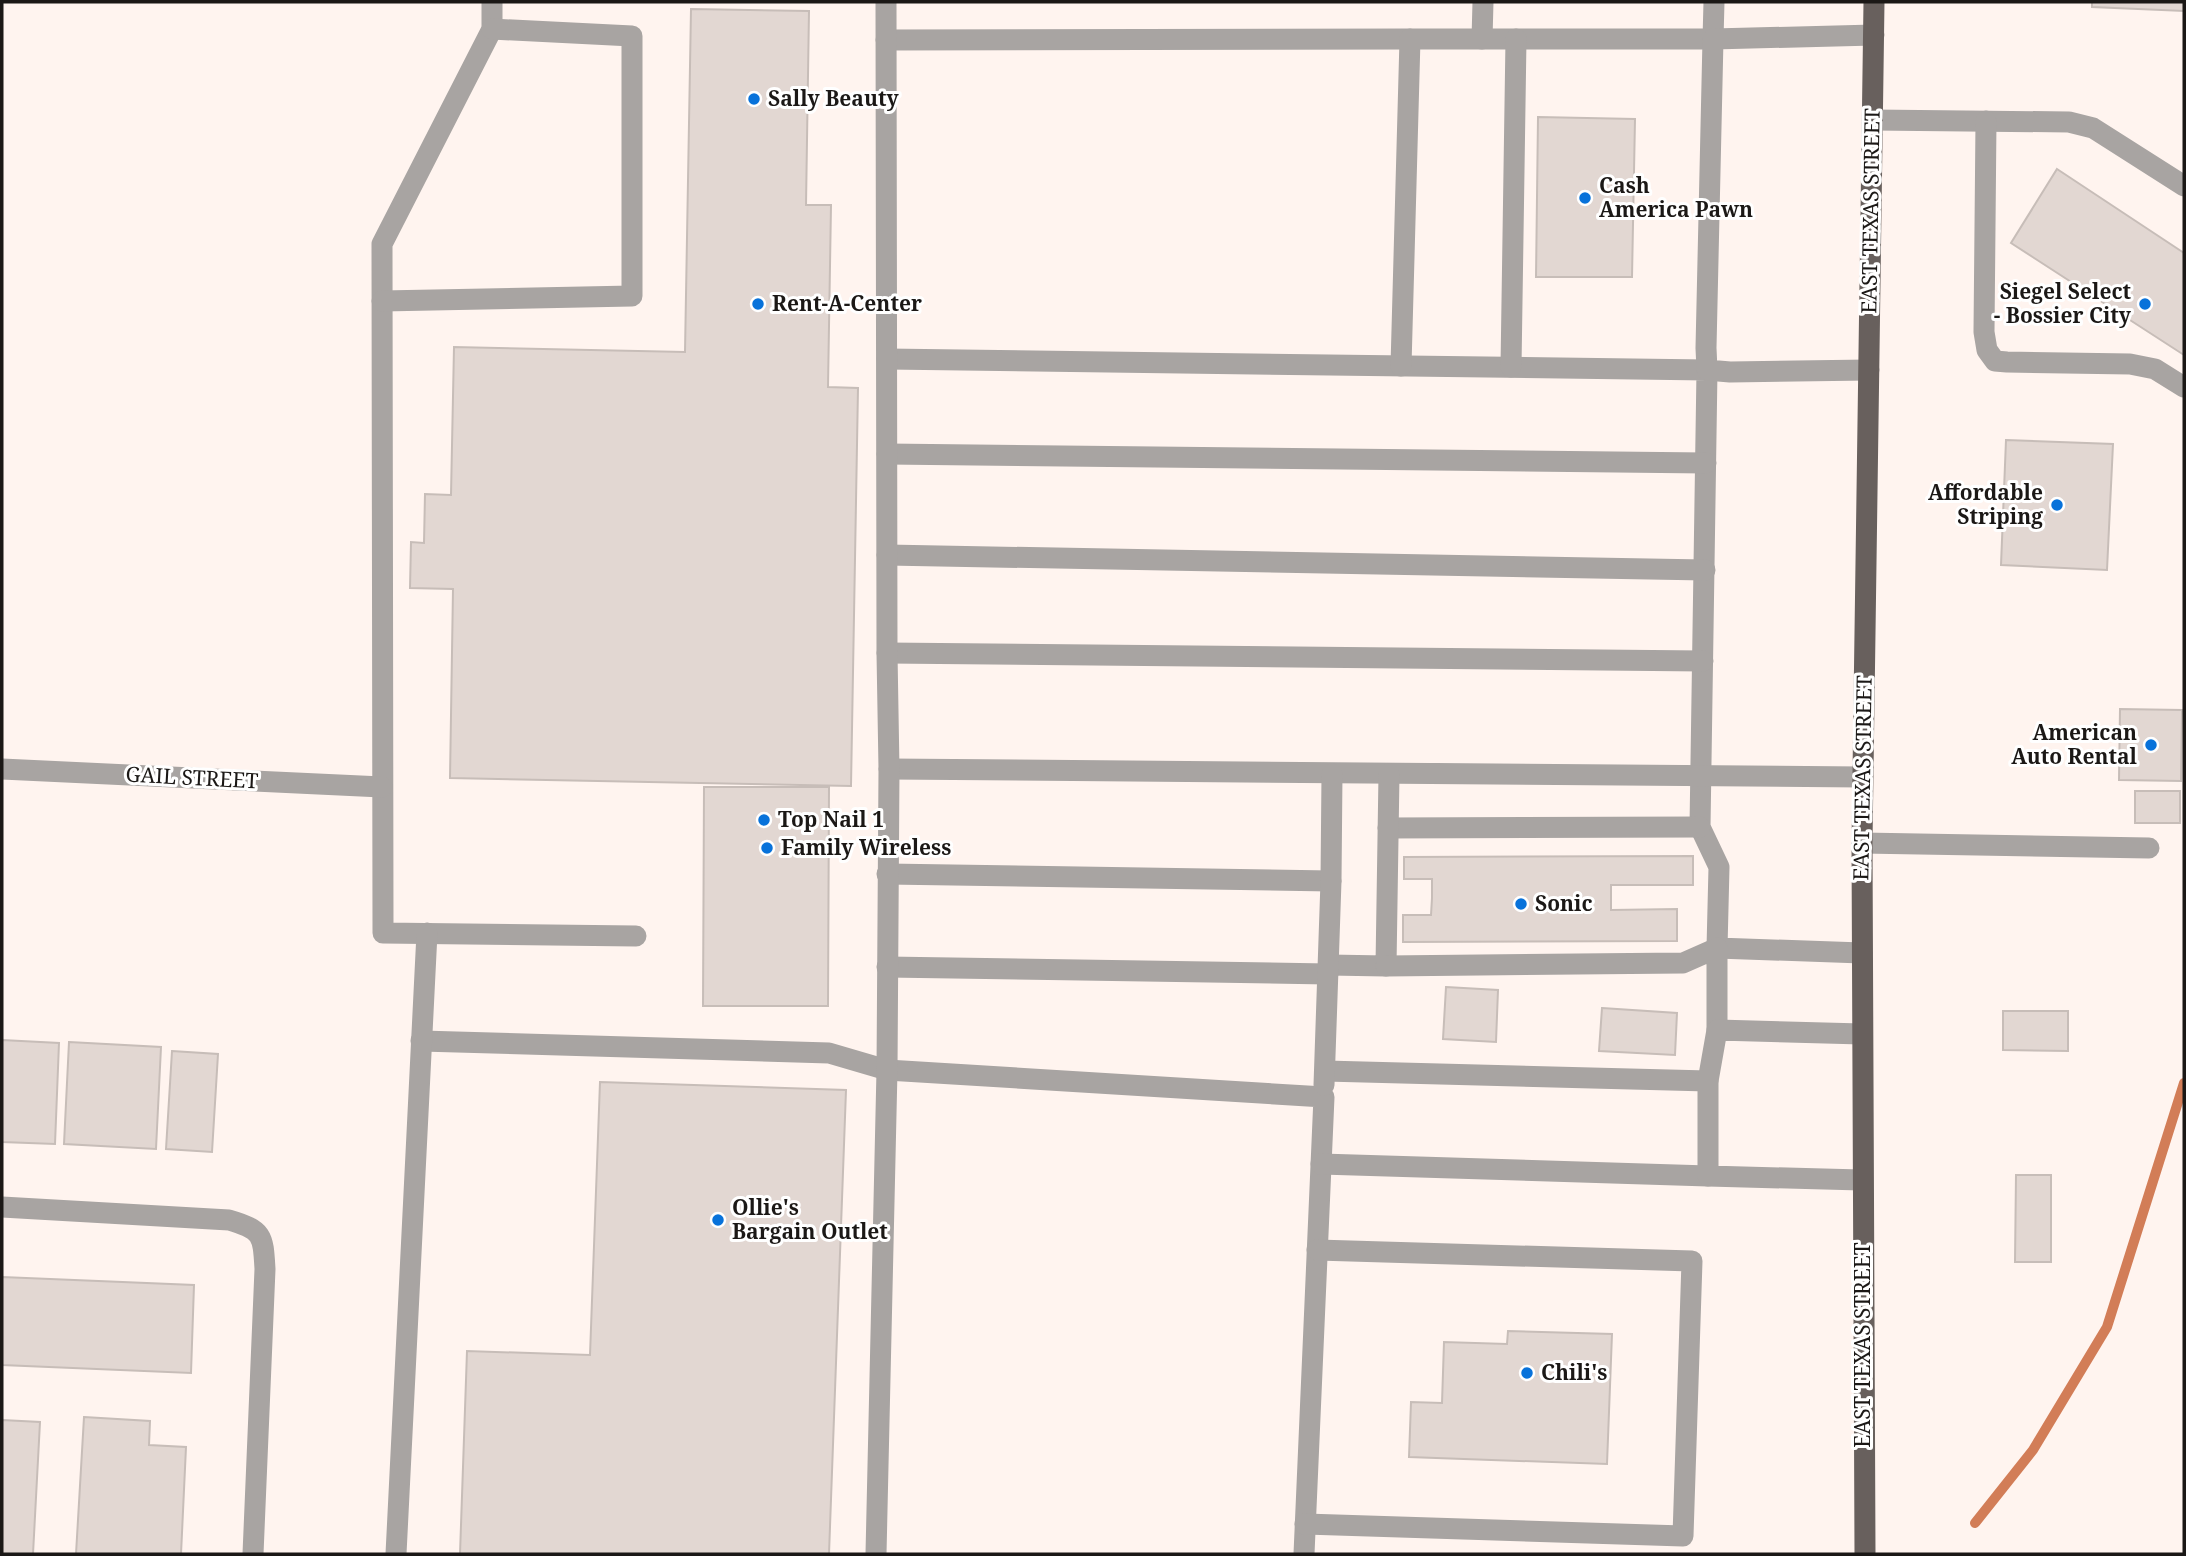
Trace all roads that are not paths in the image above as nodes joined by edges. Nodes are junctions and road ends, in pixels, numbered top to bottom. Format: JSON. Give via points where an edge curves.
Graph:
{"nodes":[{"id":1,"x":492,"y":2,"type":"edge"},
{"id":2,"x":886,"y":2,"type":"edge"},
{"id":3,"x":1483,"y":2,"type":"edge"},
{"id":4,"x":1714,"y":2,"type":"edge"},
{"id":5,"x":1874,"y":2,"type":"edge"},
{"id":6,"x":492,"y":29,"type":"junction"},
{"id":7,"x":1874,"y":35,"type":"junction"},
{"id":8,"x":1410,"y":39,"type":"junction"},
{"id":9,"x":1516,"y":39,"type":"junction"},
{"id":10,"x":1713,"y":39,"type":"junction"},
{"id":11,"x":886,"y":40,"type":"junction"},
{"id":12,"x":1482,"y":40,"type":"junction"},
{"id":13,"x":1873,"y":120,"type":"junction"},
{"id":14,"x":1986,"y":121,"type":"junction"},
{"id":15,"x":2184,"y":186,"type":"edge"},
{"id":16,"x":382,"y":301,"type":"junction"},
{"id":17,"x":887,"y":359,"type":"junction"},
{"id":18,"x":1401,"y":366,"type":"junction"},
{"id":19,"x":1511,"y":367,"type":"junction"},
{"id":20,"x":1707,"y":370,"type":"junction"},
{"id":21,"x":1869,"y":370,"type":"junction"},
{"id":22,"x":2184,"y":387,"type":"edge"},
{"id":23,"x":887,"y":454,"type":"junction"},
{"id":24,"x":1706,"y":463,"type":"junction"},
{"id":25,"x":887,"y":555,"type":"junction"},
{"id":26,"x":1705,"y":570,"type":"junction"},
{"id":27,"x":887,"y":653,"type":"junction"},
{"id":28,"x":1703,"y":661,"type":"junction"},
{"id":29,"x":2,"y":769,"type":"edge"},
{"id":30,"x":889,"y":769,"type":"junction"},
{"id":31,"x":1332,"y":774,"type":"junction"},
{"id":32,"x":1389,"y":774,"type":"junction"},
{"id":33,"x":1701,"y":775,"type":"junction"},
{"id":34,"x":1862,"y":777,"type":"junction"},
{"id":35,"x":382,"y":787,"type":"junction"},
{"id":36,"x":1700,"y":827,"type":"junction"},
{"id":37,"x":1388,"y":828,"type":"junction"},
{"id":38,"x":1862,"y":843,"type":"junction"},
{"id":39,"x":2149,"y":848,"type":"dead end"},
{"id":40,"x":887,"y":874,"type":"junction"},
{"id":41,"x":1331,"y":881,"type":"junction"},
{"id":42,"x":427,"y":933,"type":"junction"},
{"id":43,"x":636,"y":936,"type":"dead end"},
{"id":44,"x":1717,"y":948,"type":"junction"},
{"id":45,"x":1862,"y":953,"type":"junction"},
{"id":46,"x":1386,"y":966,"type":"junction"},
{"id":47,"x":887,"y":967,"type":"junction"},
{"id":48,"x":1328,"y":970,"type":"junction"},
{"id":49,"x":1717,"y":1030,"type":"junction"},
{"id":50,"x":1862,"y":1034,"type":"junction"},
{"id":51,"x":421,"y":1041,"type":"junction"},
{"id":52,"x":887,"y":1070,"type":"junction"},
{"id":53,"x":1325,"y":1071,"type":"junction"},
{"id":54,"x":1708,"y":1081,"type":"junction"},
{"id":55,"x":1324,"y":1097,"type":"junction"},
{"id":56,"x":1321,"y":1164,"type":"junction"},
{"id":57,"x":1708,"y":1176,"type":"junction"},
{"id":58,"x":1861,"y":1180,"type":"junction"},
{"id":59,"x":2,"y":1207,"type":"edge"},
{"id":60,"x":1317,"y":1250,"type":"junction"},
{"id":61,"x":1305,"y":1524,"type":"junction"},
{"id":62,"x":1683,"y":1545,"type":"edge"},
{"id":63,"x":253,"y":1554,"type":"edge"},
{"id":64,"x":396,"y":1554,"type":"edge"},
{"id":65,"x":876,"y":1554,"type":"edge"},
{"id":66,"x":1304,"y":1554,"type":"edge"},
{"id":67,"x":1865,"y":1554,"type":"edge"}],
"edges":[{"from":1,"to":6,"type":"street"},
{"from":2,"to":11,"type":"street"},
{"from":3,"to":12,"type":"street"},
{"from":4,"to":10,"type":"street"},
{"from":5,"to":7,"type":"main road","name":"EAST TEXAS STREET"},
{"from":6,"to":16,"type":"street","via":[[382,244]]},
{"from":6,"to":16,"type":"street","via":[[632,36],[632,296]]},
{"from":7,"to":10,"type":"street"},
{"from":7,"to":13,"type":"main road","name":"EAST TEXAS STREET"},
{"from":8,"to":11,"type":"street"},
{"from":8,"to":12,"type":"street"},
{"from":8,"to":18,"type":"street"},
{"from":9,"to":10,"type":"street"},
{"from":9,"to":12,"type":"street"},
{"from":9,"to":19,"type":"street"},
{"from":10,"to":20,"type":"street"},
{"from":11,"to":17,"type":"street"},
{"from":13,"to":14,"type":"street"},
{"from":13,"to":21,"type":"main road","name":"EAST TEXAS STREET"},
{"from":14,"to":15,"type":"street","via":[[2069,122],[2093,128]]},
{"from":14,"to":22,"type":"street","via":[[1987,350],[1996,361],[2130,364],[2155,369]]},
{"from":16,"to":35,"type":"street"},
{"from":17,"to":18,"type":"street"},
{"from":17,"to":23,"type":"street"},
{"from":18,"to":19,"type":"street"},
{"from":19,"to":20,"type":"street"},
{"from":20,"to":21,"type":"street"},
{"from":20,"to":24,"type":"street"},
{"from":21,"to":34,"type":"main road","name":"EAST TEXAS STREET"},
{"from":23,"to":24,"type":"street"},
{"from":23,"to":25,"type":"street"},
{"from":24,"to":26,"type":"street"},
{"from":25,"to":26,"type":"street"},
{"from":25,"to":27,"type":"street"},
{"from":26,"to":28,"type":"street"},
{"from":27,"to":28,"type":"street"},
{"from":27,"to":30,"type":"street"},
{"from":28,"to":33,"type":"street"},
{"from":29,"to":35,"type":"street","name":"GAIL STREET"},
{"from":30,"to":31,"type":"street"},
{"from":30,"to":40,"type":"street"},
{"from":31,"to":32,"type":"street"},
{"from":31,"to":41,"type":"street"},
{"from":32,"to":33,"type":"street"},
{"from":32,"to":37,"type":"street"},
{"from":33,"to":34,"type":"street"},
{"from":33,"to":36,"type":"street"},
{"from":34,"to":38,"type":"main road","name":"EAST TEXAS STREET"},
{"from":35,"to":42,"type":"street","via":[[383,933]]},
{"from":36,"to":37,"type":"street"},
{"from":36,"to":44,"type":"street","via":[[1719,867]]},
{"from":37,"to":46,"type":"street"},
{"from":38,"to":39,"type":"street"},
{"from":38,"to":45,"type":"main road","name":"EAST TEXAS STREET"},
{"from":40,"to":41,"type":"street"},
{"from":40,"to":47,"type":"street"},
{"from":41,"to":48,"type":"street"},
{"from":42,"to":43,"type":"street"},
{"from":42,"to":51,"type":"street"},
{"from":44,"to":45,"type":"street"},
{"from":44,"to":46,"type":"street","via":[[1683,963]]},
{"from":44,"to":49,"type":"street"},
{"from":45,"to":50,"type":"main road","name":"EAST TEXAS STREET"},
{"from":46,"to":48,"type":"street"},
{"from":47,"to":48,"type":"street"},
{"from":47,"to":52,"type":"street"},
{"from":48,"to":53,"type":"street"},
{"from":49,"to":50,"type":"street"},
{"from":49,"to":54,"type":"street"},
{"from":50,"to":58,"type":"main road","name":"EAST TEXAS STREET"},
{"from":51,"to":52,"type":"street","via":[[829,1053]]},
{"from":51,"to":64,"type":"street"},
{"from":52,"to":55,"type":"street"},
{"from":52,"to":65,"type":"street"},
{"from":53,"to":54,"type":"street"},
{"from":53,"to":55,"type":"street"},
{"from":54,"to":57,"type":"street"},
{"from":55,"to":56,"type":"street"},
{"from":56,"to":57,"type":"street"},
{"from":56,"to":60,"type":"street"},
{"from":57,"to":58,"type":"street"},
{"from":58,"to":67,"type":"main road","name":"EAST TEXAS STREET"},
{"from":59,"to":63,"type":"street","via":[[229,1220],[251,1227],[264,1241]]},
{"from":60,"to":61,"type":"street"},
{"from":60,"to":62,"type":"street","via":[[1692,1261]]},
{"from":61,"to":62,"type":"street"},
{"from":61,"to":66,"type":"street"}]}
